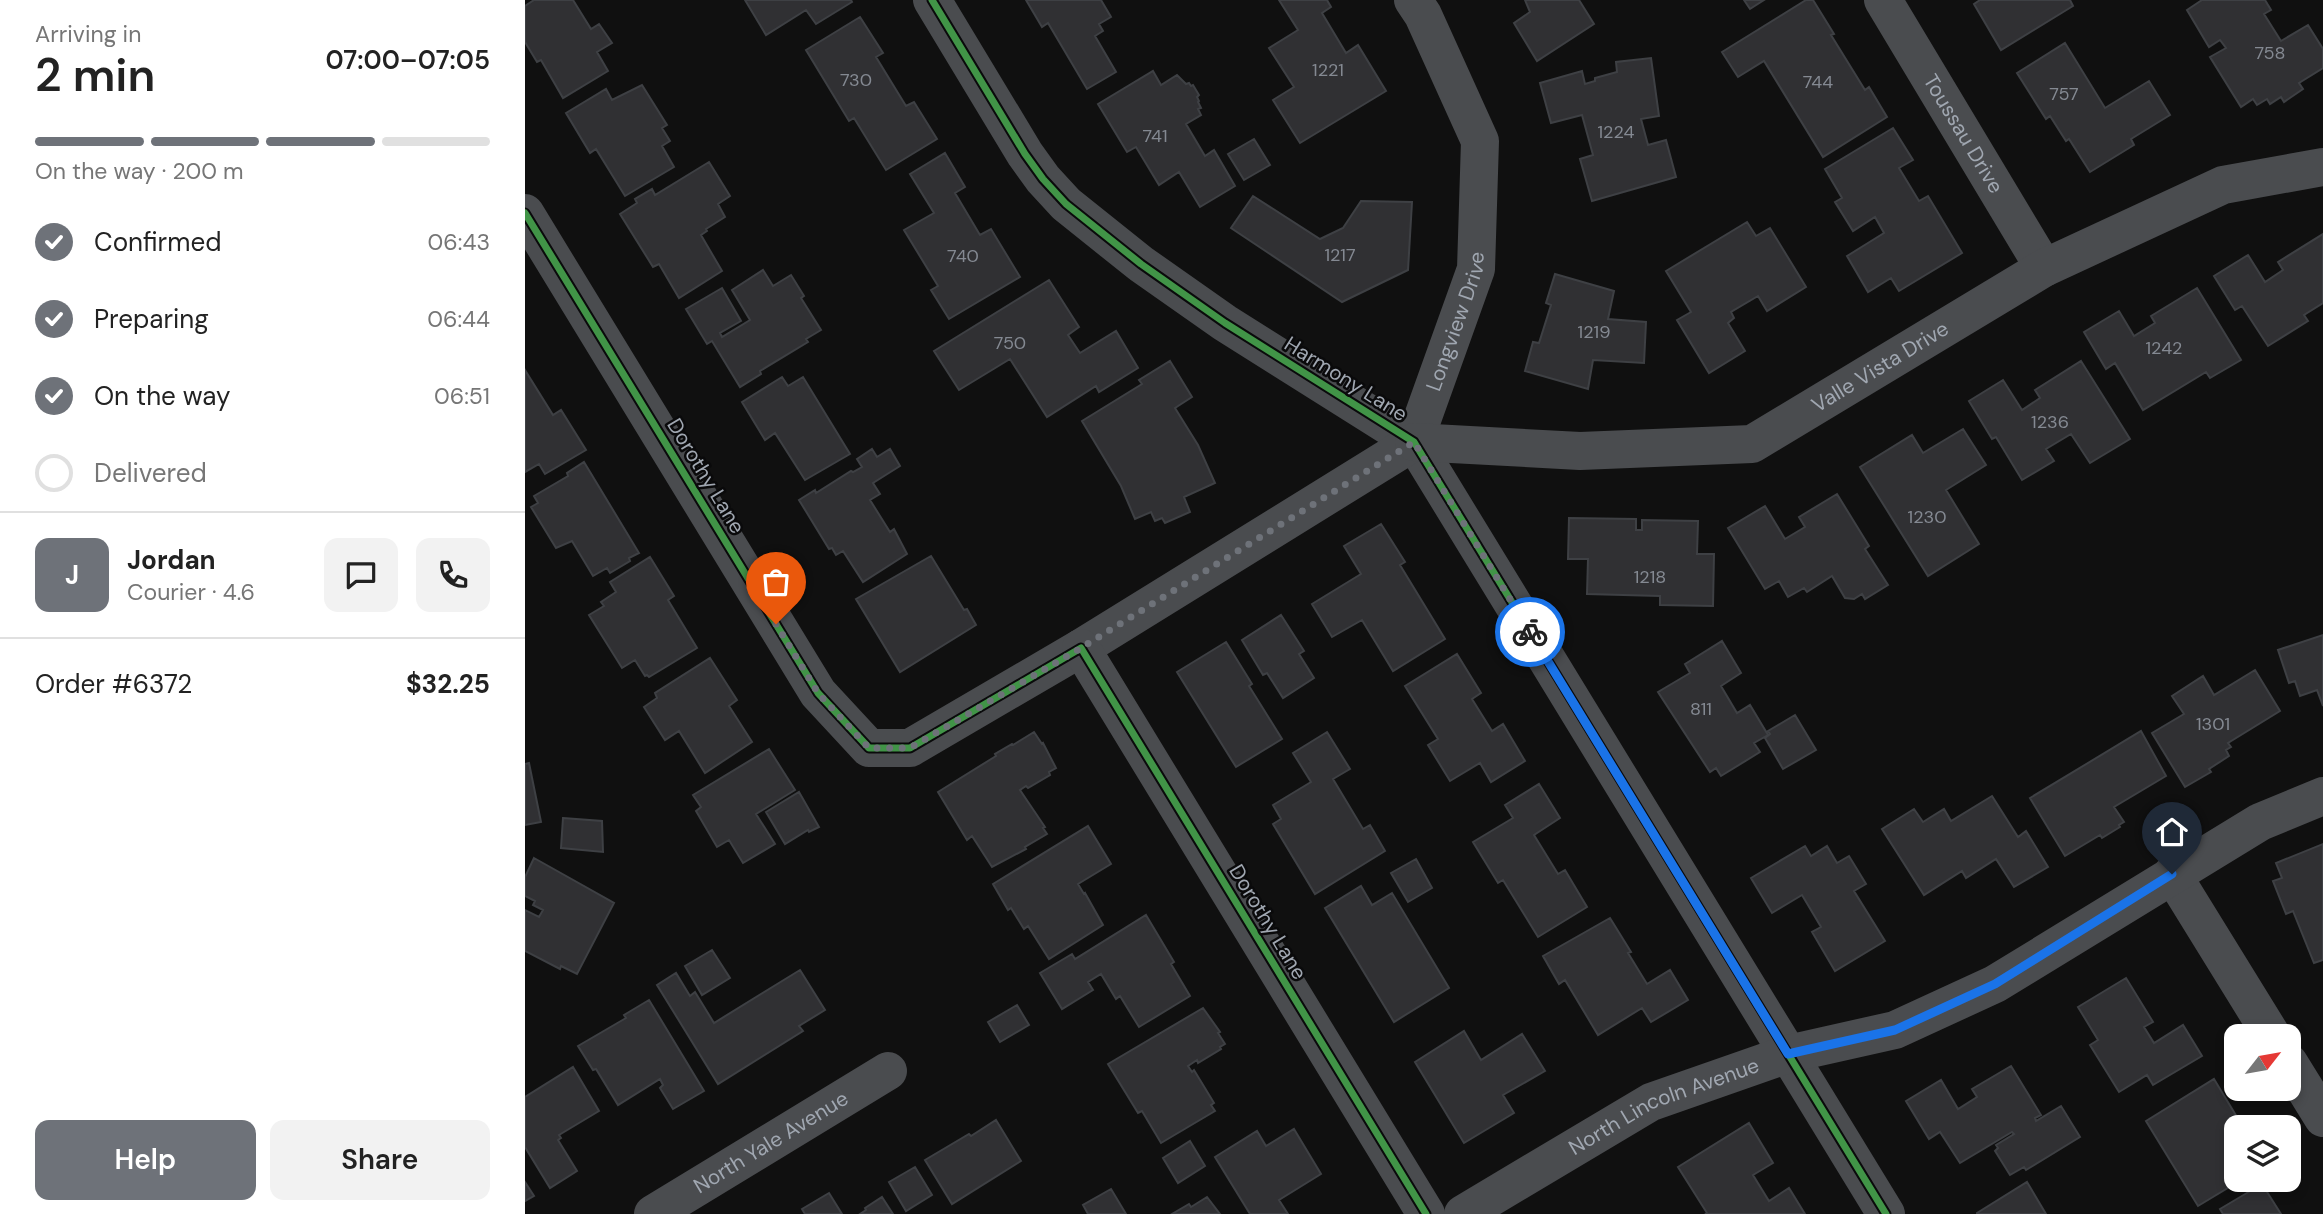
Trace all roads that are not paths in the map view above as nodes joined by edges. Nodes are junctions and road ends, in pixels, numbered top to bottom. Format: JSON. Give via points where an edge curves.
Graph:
{"nodes":[{"id":1,"x":932,"y":0,"type":"edge"},
{"id":2,"x":1413,"y":0,"type":"edge"},
{"id":3,"x":1883,"y":0,"type":"edge"},
{"id":4,"x":2323,"y":167,"type":"edge"},
{"id":5,"x":525,"y":213,"type":"edge"},
{"id":6,"x":2044,"y":268,"type":"junction"},
{"id":7,"x":1414,"y":442,"type":"junction"},
{"id":8,"x":1081,"y":648,"type":"junction"},
{"id":9,"x":2323,"y":796,"type":"edge"},
{"id":10,"x":2172,"y":874,"type":"junction"},
{"id":11,"x":2265,"y":1024,"type":"edge"},
{"id":12,"x":1788,"y":1054,"type":"junction"},
{"id":13,"x":888,"y":1071,"type":"dead end"},
{"id":14,"x":2301,"y":1082,"type":"edge"},
{"id":15,"x":2323,"y":1118,"type":"edge"},
{"id":16,"x":653,"y":1214,"type":"edge"},
{"id":17,"x":1426,"y":1214,"type":"edge"},
{"id":18,"x":1462,"y":1214,"type":"edge"},
{"id":19,"x":1886,"y":1214,"type":"edge"}],
"edges":[{"from":1,"to":7,"type":"street","name":"Harmony Lane","via":[[1025,154],[1066,204],[1225,323]]},
{"from":2,"to":7,"type":"street","name":"Longview Drive","via":[[1480,141],[1476,269]]},
{"from":3,"to":6,"type":"street","name":"Toussau Drive"},
{"from":4,"to":6,"type":"street","name":"Valle Vista Drive","via":[[2223,185]]},
{"from":5,"to":8,"type":"street","name":"Dorothy Lane","via":[[818,693],[869,748],[910,748]]},
{"from":6,"to":7,"type":"street","name":"Valle Vista Drive","via":[[1752,444],[1580,451]]},
{"from":7,"to":8,"type":"street"},
{"from":7,"to":12,"type":"street","name":"Harmony Lane"},
{"from":8,"to":17,"type":"street","name":"Dorothy Lane"},
{"from":9,"to":10,"type":"street","name":"North Lincoln Avenue","via":[[2260,822]]},
{"from":10,"to":11,"type":"street"},
{"from":10,"to":12,"type":"street","name":"North Lincoln Avenue","via":[[1995,984],[1895,1030]]},
{"from":12,"to":18,"type":"street","name":"North Lincoln Avenue","via":[[1651,1102]]},
{"from":12,"to":19,"type":"street","name":"Harmony Lane"},
{"from":13,"to":16,"type":"street","name":"North Yale Avenue"},
{"from":14,"to":15,"type":"street"}]}
